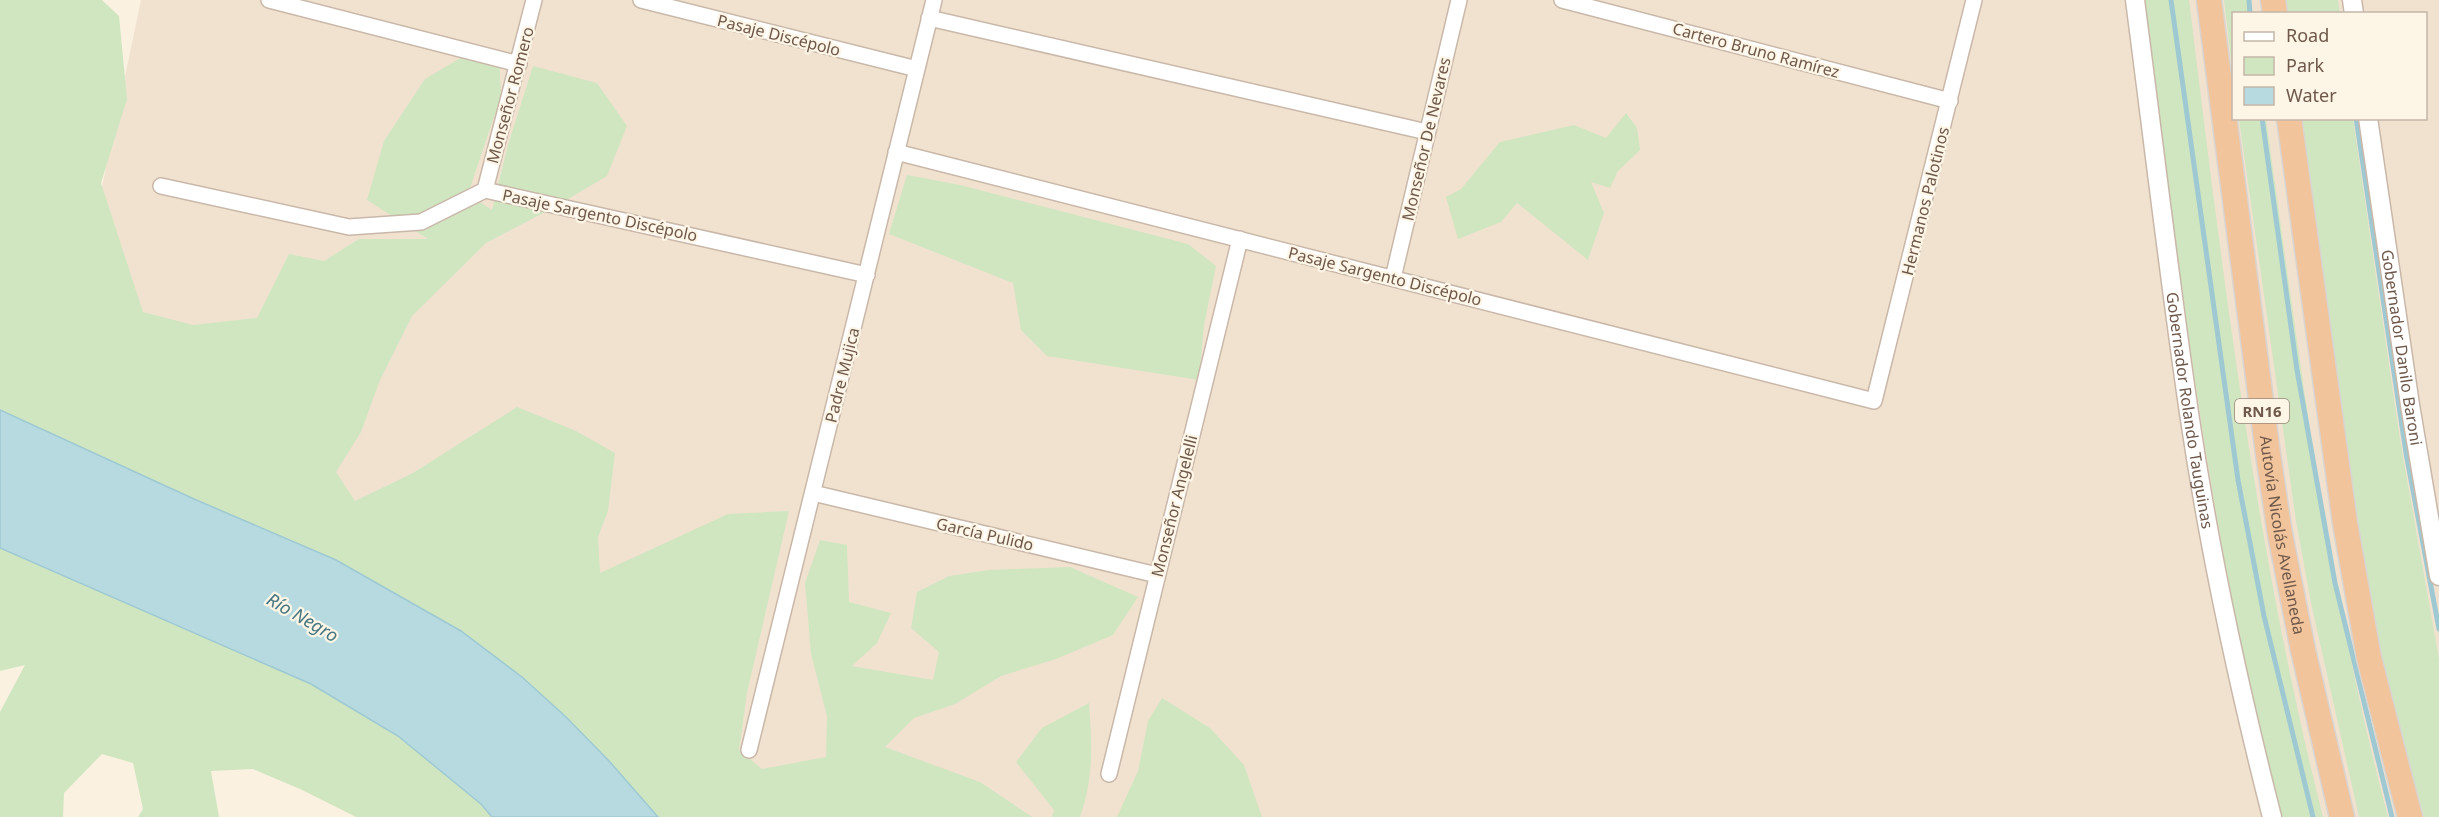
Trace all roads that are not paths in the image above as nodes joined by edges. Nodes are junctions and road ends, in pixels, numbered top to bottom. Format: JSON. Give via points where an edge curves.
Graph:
{"nodes":[{"id":1,"x":269,"y":0,"type":"edge"},
{"id":2,"x":534,"y":0,"type":"edge"},
{"id":3,"x":641,"y":0,"type":"edge"},
{"id":4,"x":934,"y":0,"type":"edge"},
{"id":5,"x":1459,"y":0,"type":"edge"},
{"id":6,"x":1562,"y":0,"type":"edge"},
{"id":7,"x":1974,"y":0,"type":"edge"},
{"id":8,"x":2135,"y":0,"type":"edge"},
{"id":9,"x":2209,"y":0,"type":"edge"},
{"id":10,"x":929,"y":18,"type":"junction"},
{"id":11,"x":519,"y":64,"type":"junction"},
{"id":12,"x":917,"y":69,"type":"junction"},
{"id":13,"x":1950,"y":101,"type":"junction"},
{"id":14,"x":2289,"y":120,"type":"edge"},
{"id":15,"x":2368,"y":120,"type":"edge"},
{"id":16,"x":1427,"y":132,"type":"junction"},
{"id":17,"x":896,"y":152,"type":"junction"},
{"id":18,"x":161,"y":186,"type":"dead end"},
{"id":19,"x":485,"y":190,"type":"junction"},
{"id":20,"x":1239,"y":239,"type":"junction"},
{"id":21,"x":867,"y":274,"type":"junction"},
{"id":22,"x":1393,"y":278,"type":"junction"},
{"id":23,"x":1874,"y":401,"type":"joint"},
{"id":24,"x":813,"y":493,"type":"junction"},
{"id":25,"x":1156,"y":575,"type":"junction"},
{"id":26,"x":2439,"y":576,"type":"edge"},
{"id":27,"x":749,"y":750,"type":"dead end"},
{"id":28,"x":1109,"y":774,"type":"dead end"},
{"id":29,"x":2272,"y":817,"type":"edge"},
{"id":30,"x":2342,"y":817,"type":"edge"},
{"id":31,"x":2410,"y":817,"type":"edge"}],
"edges":[{"from":1,"to":11,"type":"street"},
{"from":2,"to":11,"type":"street","name":"Monseñor Romero"},
{"from":3,"to":12,"type":"street","name":"Pasaje Discépolo"},
{"from":4,"to":10,"type":"street","name":"Padre Mujica"},
{"from":5,"to":16,"type":"street","name":"Monseñor De Nevares"},
{"from":6,"to":13,"type":"street","name":"Cartero Bruno Ramírez"},
{"from":7,"to":13,"type":"street","name":"Hermanos Palotinos"},
{"from":8,"to":29,"type":"street","name":"Gobernador Rolando Tauguinas","via":[[2191,425],[2210,539]]},
{"from":9,"to":30,"type":"highway","name":"Autovía Nicolás Avellaneda","number":"RN16","via":[[2280,534]]},
{"from":10,"to":12,"type":"street","name":"Padre Mujica"},
{"from":10,"to":16,"type":"street"},
{"from":11,"to":19,"type":"street","name":"Monseñor Romero"},
{"from":12,"to":17,"type":"street","name":"Padre Mujica"},
{"from":13,"to":23,"type":"street","name":"Hermanos Palotinos"},
{"from":14,"to":31,"type":"highway","via":[[2345,523],[2369,658]]},
{"from":15,"to":26,"type":"street","name":"Gobernador Danilo Baroni"},
{"from":16,"to":22,"type":"street","name":"Monseñor De Nevares"},
{"from":17,"to":20,"type":"street","name":"Pasaje Sargento Discépolo"},
{"from":17,"to":21,"type":"street","name":"Padre Mujica"},
{"from":18,"to":19,"type":"street","name":"Pasaje Sargento Discépolo","via":[[350,227],[420,222]]},
{"from":19,"to":21,"type":"street","name":"Pasaje Sargento Discépolo"},
{"from":20,"to":22,"type":"street","name":"Pasaje Sargento Discépolo"},
{"from":20,"to":25,"type":"street","name":"Monseñor Angelelli"},
{"from":21,"to":24,"type":"street","name":"Padre Mujica"},
{"from":22,"to":23,"type":"street","name":"Pasaje Sargento Discépolo"},
{"from":24,"to":25,"type":"street","name":"García Pulido"},
{"from":24,"to":27,"type":"street","name":"Padre Mujica"},
{"from":25,"to":28,"type":"street","name":"Monseñor Angelelli"}]}
